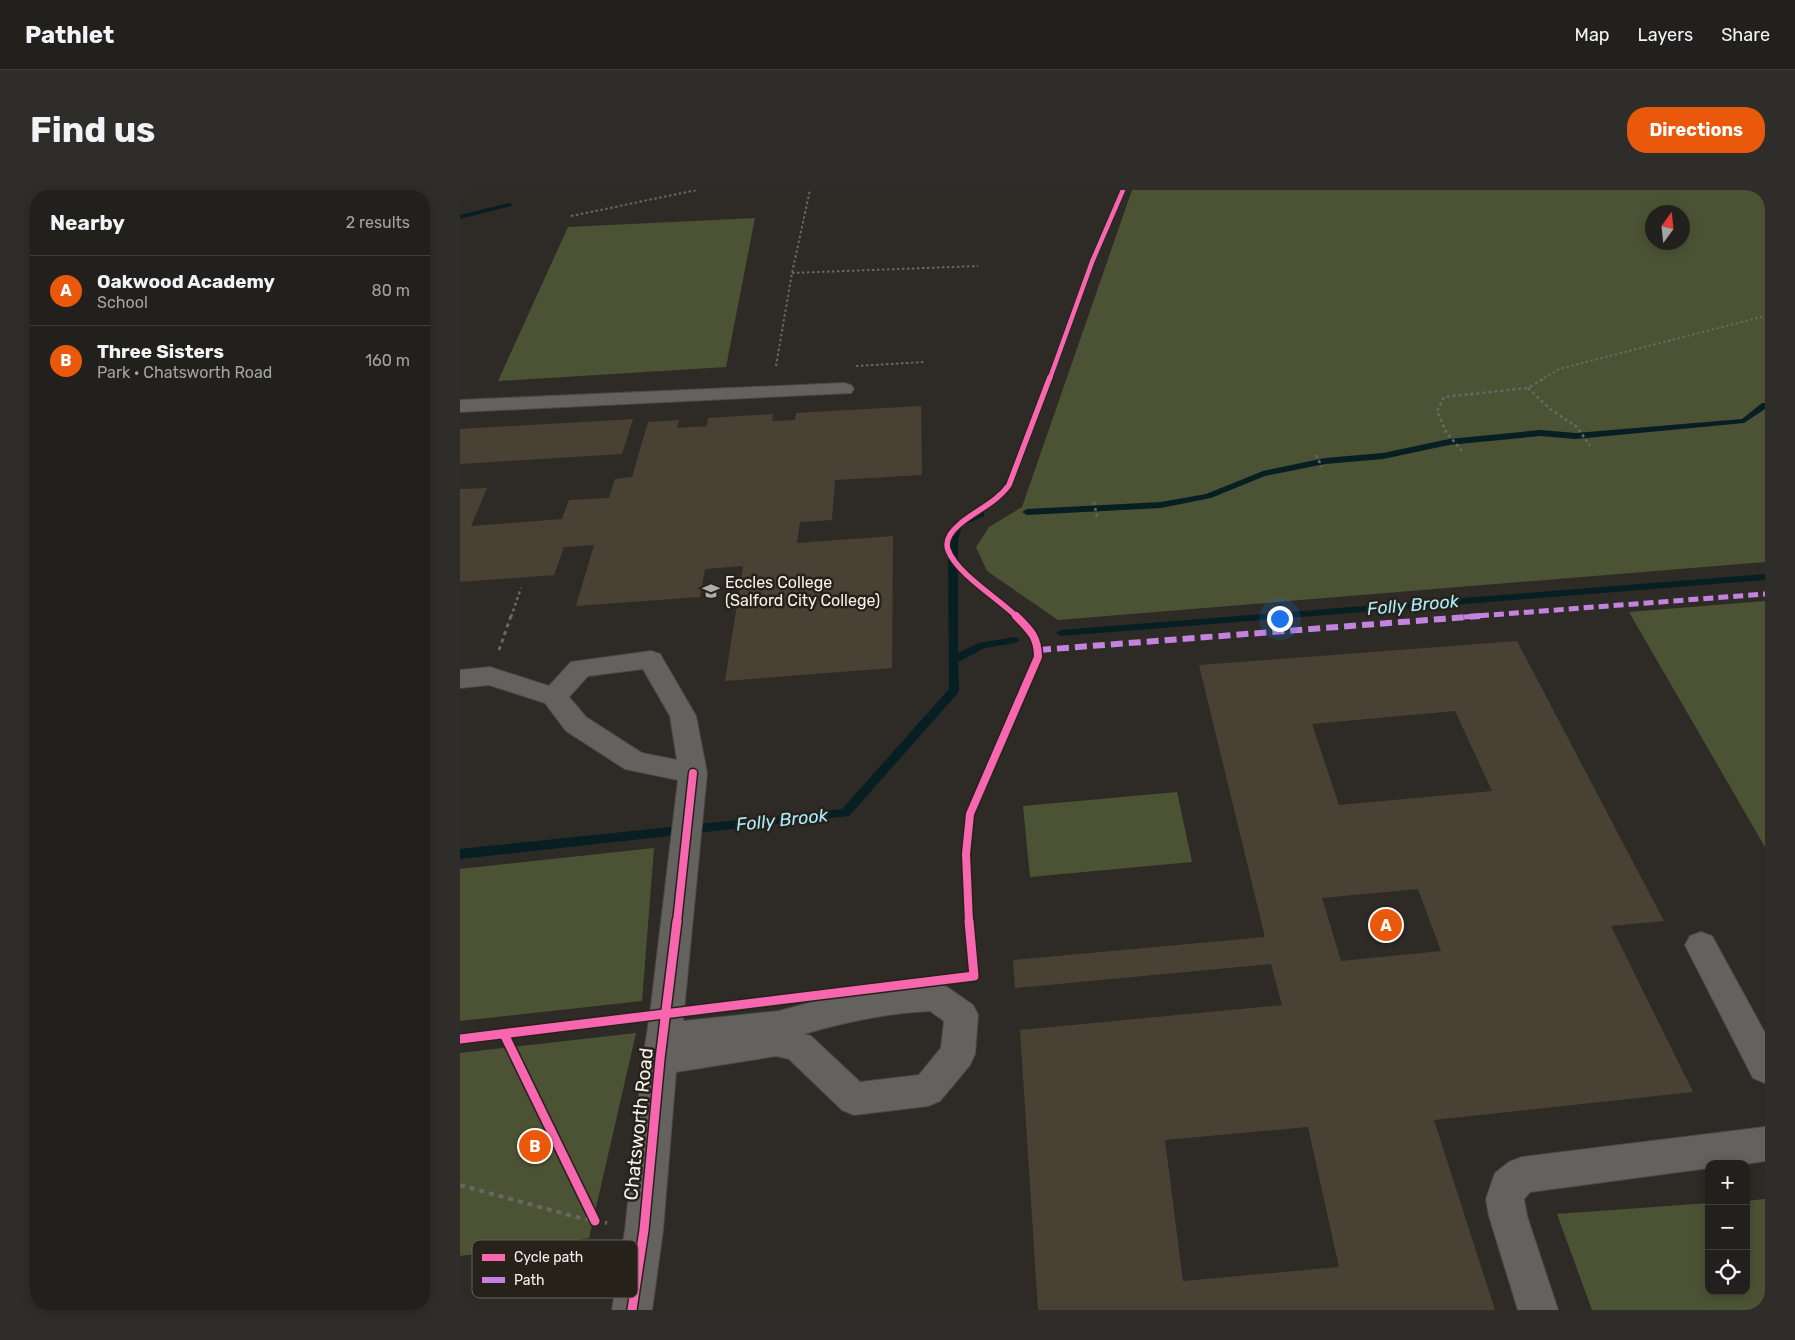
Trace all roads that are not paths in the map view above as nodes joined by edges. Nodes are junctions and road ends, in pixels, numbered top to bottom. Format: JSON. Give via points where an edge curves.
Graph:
{"nodes":[{"id":1,"x":844,"y":389,"type":"dead end"},
{"id":2,"x":460,"y":406,"type":"edge"},
{"id":3,"x":460,"y":679,"type":"edge"},
{"id":4,"x":554,"y":697,"type":"junction"},
{"id":5,"x":691,"y":785,"type":"junction"},
{"id":6,"x":1701,"y":945,"type":"dead end"},
{"id":7,"x":662,"y":1049,"type":"junction"},
{"id":8,"x":1765,"y":1067,"type":"edge"},
{"id":9,"x":1765,"y":1144,"type":"edge"},
{"id":10,"x":638,"y":1270,"type":"edge"},
{"id":11,"x":1538,"y":1310,"type":"edge"}],
"edges":[{"from":1,"to":2,"type":"street"},
{"from":3,"to":4,"type":"street","via":[[490,676]]},
{"from":4,"to":5,"type":"street","via":[[576,724],[635,762]]},
{"from":4,"to":5,"type":"street","via":[[580,668],[651,660],[683,716]]},
{"from":5,"to":7,"type":"street","name":"Chatsworth Road"},
{"from":6,"to":8,"type":"street"},
{"from":7,"to":7,"type":"street","via":[[779,1026],[842,1008],[907,998],[935,997],[961,1015],[958,1054],[928,1090],[854,1099],[799,1047],[776,1041]]},
{"from":7,"to":10,"type":"street","name":"Chatsworth Road"},
{"from":9,"to":11,"type":"street","via":[[1522,1175],[1508,1186],[1505,1199]]}]}
